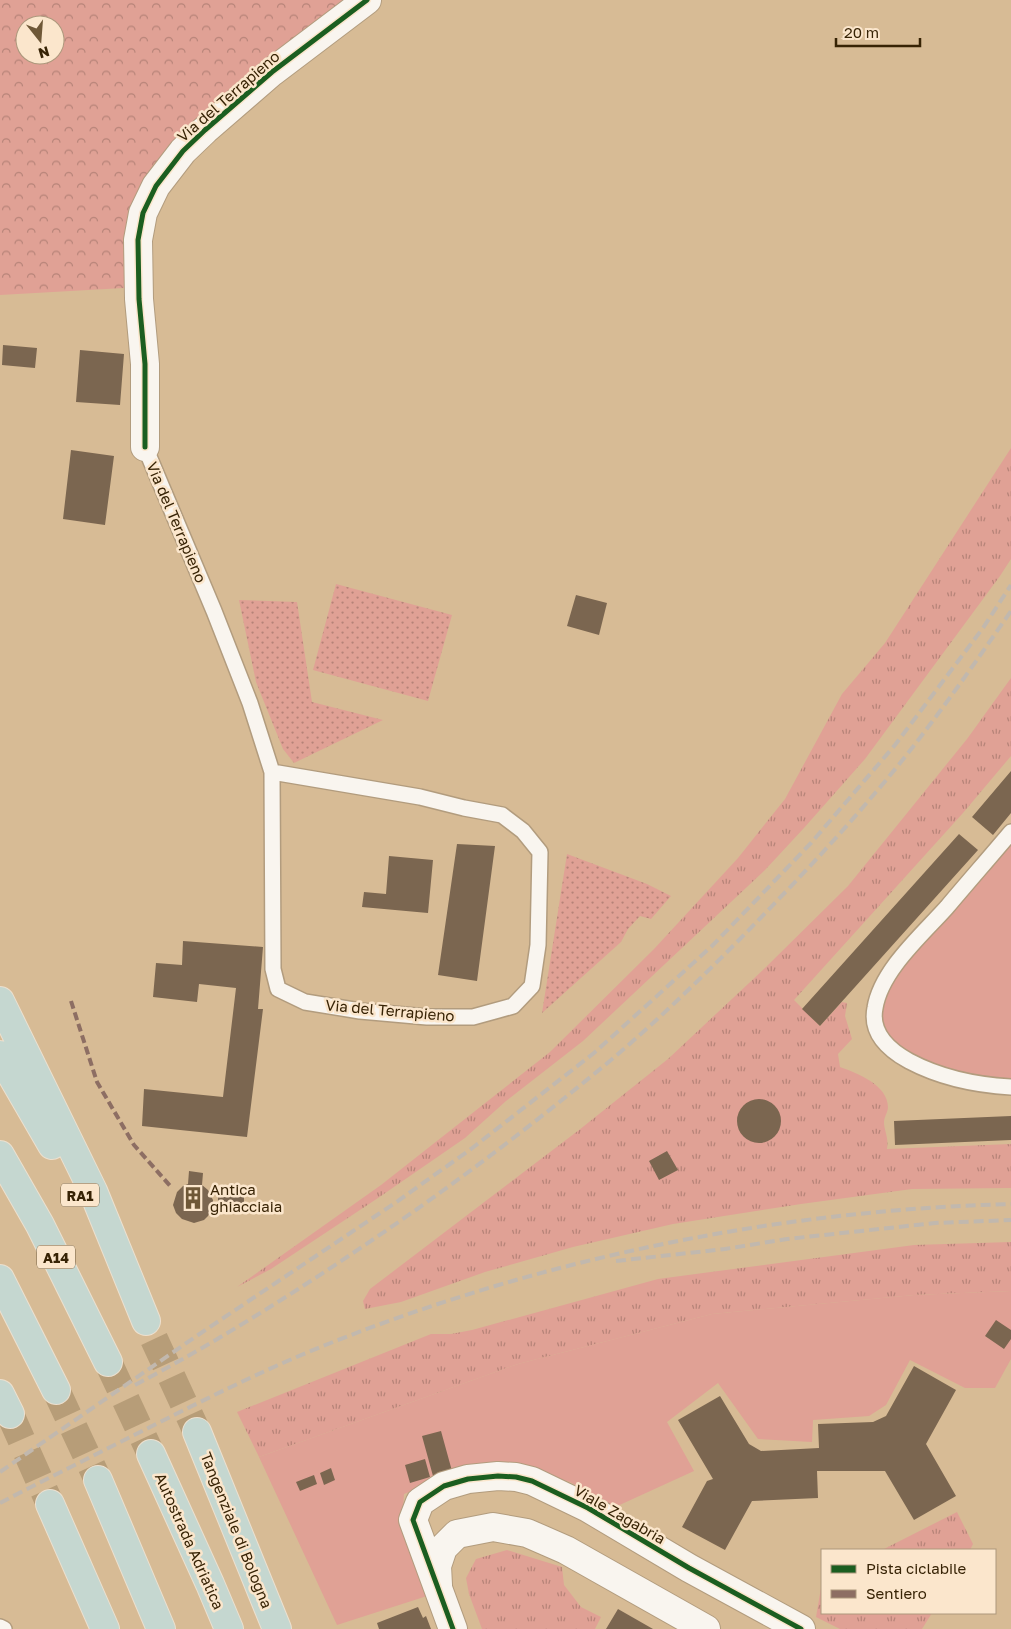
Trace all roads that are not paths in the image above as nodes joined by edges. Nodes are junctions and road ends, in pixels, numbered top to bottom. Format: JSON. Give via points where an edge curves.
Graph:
{"nodes":[{"id":1,"x":367,"y":0,"type":"edge"},
{"id":2,"x":145,"y":447,"type":"joint"},
{"id":3,"x":272,"y":772,"type":"junction"},
{"id":4,"x":1011,"y":832,"type":"edge"},
{"id":5,"x":0,"y":1001,"type":"edge"},
{"id":6,"x":0,"y":1055,"type":"edge"},
{"id":7,"x":1011,"y":1087,"type":"edge"},
{"id":8,"x":0,"y":1154,"type":"edge"},
{"id":9,"x":0,"y":1279,"type":"edge"},
{"id":10,"x":108,"y":1362,"type":"tunnel mouth"},
{"id":11,"x":56,"y":1390,"type":"tunnel mouth"},
{"id":12,"x":197,"y":1432,"type":"tunnel mouth"},
{"id":13,"x":151,"y":1454,"type":"tunnel mouth"},
{"id":14,"x":98,"y":1480,"type":"tunnel mouth"},
{"id":15,"x":50,"y":1504,"type":"tunnel mouth"},
{"id":16,"x":438,"y":1589,"type":"junction"},
{"id":17,"x":0,"y":1627,"type":"edge"},
{"id":18,"x":4,"y":1629,"type":"edge"},
{"id":19,"x":106,"y":1629,"type":"edge"},
{"id":20,"x":162,"y":1629,"type":"edge"},
{"id":21,"x":229,"y":1629,"type":"edge"},
{"id":22,"x":277,"y":1629,"type":"edge"},
{"id":23,"x":453,"y":1629,"type":"edge"},
{"id":24,"x":706,"y":1629,"type":"edge"},
{"id":25,"x":801,"y":1629,"type":"edge"}],
"edges":[{"from":1,"to":2,"type":"street","name":"Via del Terrapieno","via":[[272,72],[205,130],[183,151],[156,186],[143,213],[138,240],[145,364]]},
{"from":2,"to":3,"type":"lane","name":"Via del Terrapieno","via":[[250,703]]},
{"from":3,"to":3,"type":"lane","name":"Via del Terrapieno","via":[[273,968],[278,990],[305,1002],[360,1011],[473,1017],[513,1006],[532,986],[538,945],[540,852],[524,831],[502,815],[420,797]]},
{"from":4,"to":7,"type":"lane","via":[[897,962],[878,993],[874,1008],[874,1019],[882,1040],[903,1058],[961,1081]]},
{"from":5,"to":6,"type":"highway","number":"RA1","via":[[94,1191],[150,1330],[76,1188]]},
{"from":8,"to":10,"type":"highway","number":"A14","via":[[40,1225]]},
{"from":9,"to":11,"type":"highway"},
{"from":12,"to":22,"type":"highway","name":"Tangenziale di Bologna"},
{"from":13,"to":21,"type":"highway","name":"Autostrada Adriatica"},
{"from":14,"to":20,"type":"highway"},
{"from":15,"to":19,"type":"highway"},
{"from":16,"to":23,"type":"street","name":"Viale Zagabria"},
{"from":16,"to":24,"type":"street","via":[[437,1566],[443,1548],[457,1534],[493,1527],[527,1533],[566,1550]]},
{"from":16,"to":25,"type":"street","name":"Viale Zagabria","via":[[412,1520],[420,1502],[444,1486],[468,1479],[516,1477],[532,1481],[588,1508]]},
{"from":17,"to":18,"type":"lane"}]}
